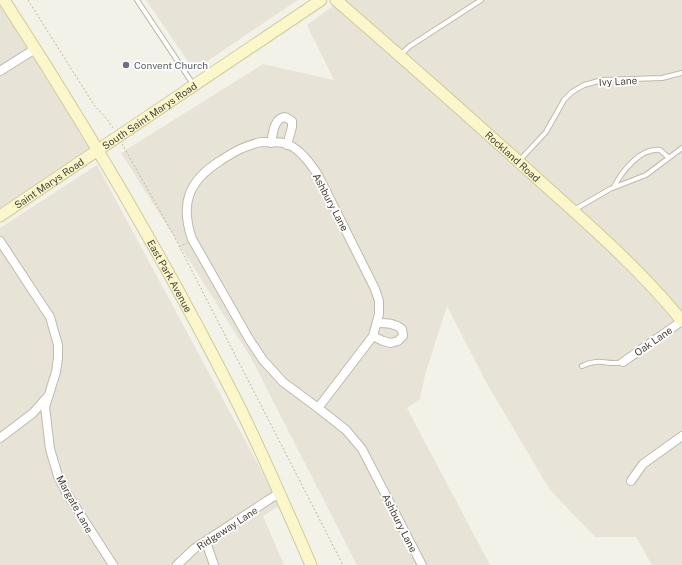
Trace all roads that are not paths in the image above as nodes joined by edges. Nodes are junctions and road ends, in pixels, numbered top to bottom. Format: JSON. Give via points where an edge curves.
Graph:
{"nodes":[{"id":1,"x":4,"y":0,"type":"edge"},
{"id":2,"x":137,"y":0,"type":"edge"},
{"id":3,"x":320,"y":0,"type":"edge"},
{"id":4,"x":336,"y":0,"type":"edge"},
{"id":5,"x":481,"y":0,"type":"edge"},
{"id":6,"x":36,"y":49,"type":"junction"},
{"id":7,"x":400,"y":56,"type":"junction"},
{"id":8,"x":0,"y":71,"type":"edge"},
{"id":9,"x":682,"y":73,"type":"edge"},
{"id":10,"x":194,"y":86,"type":"junction"},
{"id":11,"x":271,"y":143,"type":"junction"},
{"id":12,"x":287,"y":145,"type":"junction"},
{"id":13,"x":682,"y":148,"type":"edge"},
{"id":14,"x":97,"y":150,"type":"junction"},
{"id":15,"x":668,"y":157,"type":"junction"},
{"id":16,"x":518,"y":162,"type":"junction"},
{"id":17,"x":614,"y":188,"type":"junction"},
{"id":18,"x":573,"y":211,"type":"junction"},
{"id":19,"x":0,"y":216,"type":"edge"},
{"id":20,"x":0,"y":241,"type":"edge"},
{"id":21,"x":682,"y":321,"type":"edge"},
{"id":22,"x":378,"y":323,"type":"junction"},
{"id":23,"x":372,"y":336,"type":"junction"},
{"id":24,"x":623,"y":362,"type":"joint"},
{"id":25,"x":582,"y":366,"type":"dead end"},
{"id":26,"x":47,"y":396,"type":"junction"},
{"id":27,"x":318,"y":408,"type":"junction"},
{"id":28,"x":682,"y":436,"type":"edge"},
{"id":29,"x":0,"y":438,"type":"edge"},
{"id":30,"x":631,"y":481,"type":"dead end"},
{"id":31,"x":279,"y":493,"type":"junction"},
{"id":32,"x":206,"y":542,"type":"junction"},
{"id":33,"x":113,"y":565,"type":"edge"},
{"id":34,"x":177,"y":565,"type":"edge"},
{"id":35,"x":214,"y":565,"type":"edge"},
{"id":36,"x":311,"y":565,"type":"edge"},
{"id":37,"x":422,"y":565,"type":"edge"}],
"edges":[{"from":1,"to":6,"type":"main road","name":"East Park Avenue"},
{"from":2,"to":10,"type":"lane"},
{"from":3,"to":10,"type":"main road","name":"South Saint Marys Road"},
{"from":4,"to":7,"type":"main road","name":"Rockland Road"},
{"from":5,"to":7,"type":"lane","via":[[410,46]]},
{"from":6,"to":8,"type":"street"},
{"from":6,"to":14,"type":"main road","name":"East Park Avenue"},
{"from":7,"to":16,"type":"main road","name":"Rockland Road"},
{"from":9,"to":16,"type":"lane","name":"Ivy Lane","via":[[662,78],[602,80],[584,85],[564,100],[546,132]]},
{"from":10,"to":14,"type":"main road","name":"South Saint Marys Road"},
{"from":11,"to":12,"type":"street","name":"Ashbury Lane"},
{"from":11,"to":12,"type":"street","via":[[277,122],[285,117],[292,121]]},
{"from":11,"to":27,"type":"street","name":"Ashbury Lane","via":[[261,142],[242,147],[207,169],[198,178],[189,196],[187,223],[196,246],[262,360],[283,382]]},
{"from":12,"to":22,"type":"street","name":"Ashbury Lane","via":[[299,152],[318,175],[371,278],[379,301]]},
{"from":13,"to":15,"type":"lane"},
{"from":14,"to":19,"type":"main road","name":"Saint Marys Road"},
{"from":14,"to":31,"type":"main road","name":"East Park Avenue","via":[[175,282],[236,401]]},
{"from":15,"to":17,"type":"lane","via":[[646,175]]},
{"from":15,"to":17,"type":"lane","via":[[660,150],[643,154],[625,169]]},
{"from":16,"to":18,"type":"main road","name":"Rockland Road"},
{"from":17,"to":18,"type":"lane","via":[[588,200]]},
{"from":18,"to":21,"type":"main road","name":"Rockland Road","via":[[666,301]]},
{"from":20,"to":26,"type":"street","name":"Margate Lane","via":[[38,296],[55,332],[58,358]]},
{"from":21,"to":24,"type":"street","name":"Oak Lane"},
{"from":22,"to":23,"type":"street","name":"Ashbury Lane"},
{"from":22,"to":23,"type":"street","via":[[388,322],[397,325],[402,329],[403,336],[391,343]]},
{"from":23,"to":27,"type":"street","name":"Ashbury Lane"},
{"from":24,"to":25,"type":"lane","via":[[617,364],[594,361]]},
{"from":26,"to":29,"type":"street","via":[[33,413]]},
{"from":26,"to":33,"type":"street","name":"Margate Lane","via":[[47,431],[58,476]]},
{"from":27,"to":37,"type":"street","name":"Ashbury Lane","via":[[346,430],[362,449]]},
{"from":28,"to":30,"type":"street","via":[[643,464]]},
{"from":31,"to":32,"type":"street","name":"Ridgeway Lane"},
{"from":31,"to":36,"type":"main road","name":"East Park Avenue"},
{"from":32,"to":34,"type":"street","name":"Ridgeway Lane","via":[[195,548]]},
{"from":32,"to":35,"type":"street"}]}
